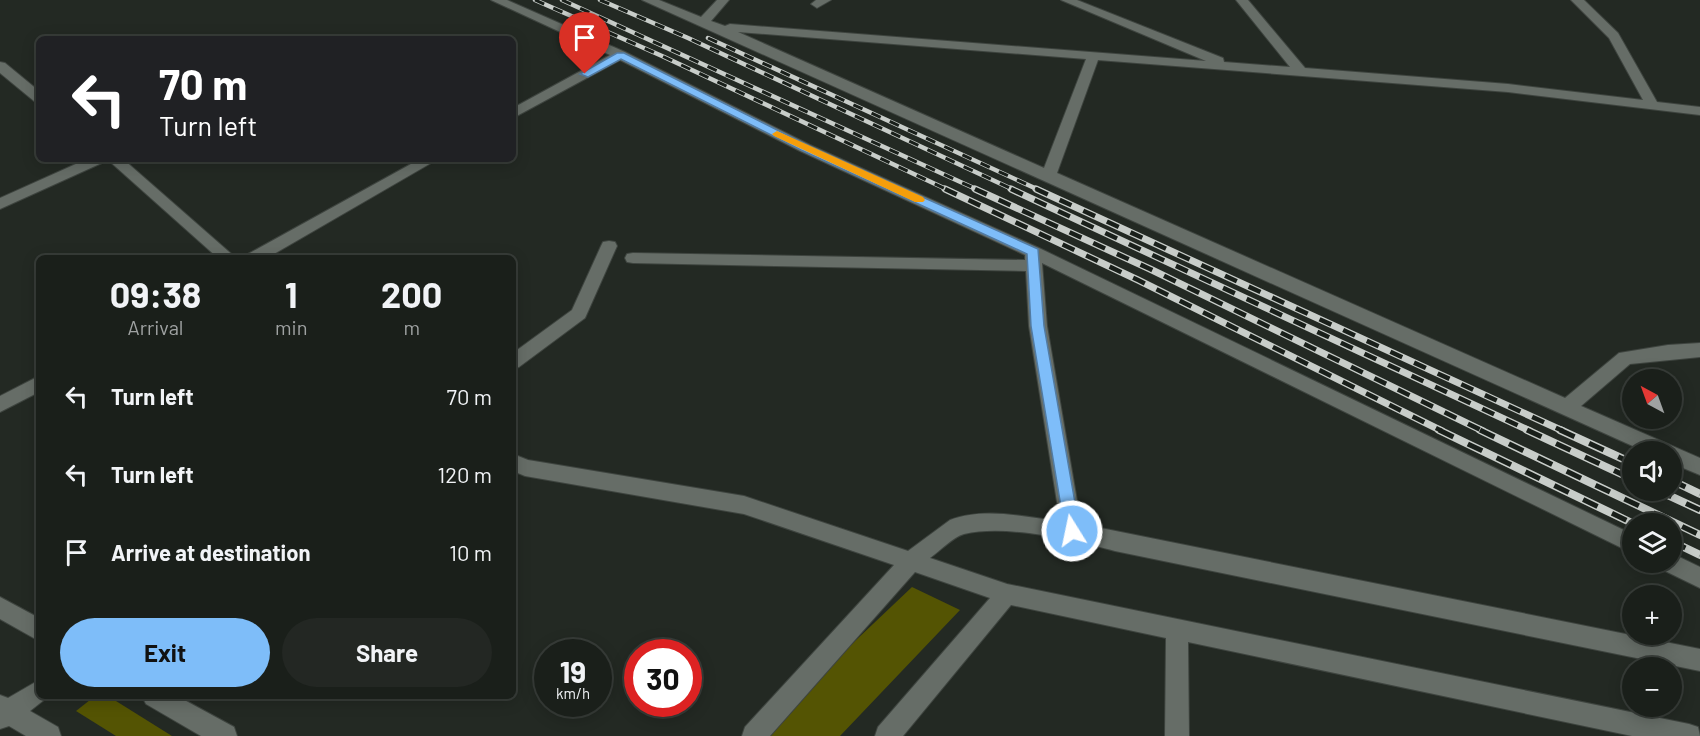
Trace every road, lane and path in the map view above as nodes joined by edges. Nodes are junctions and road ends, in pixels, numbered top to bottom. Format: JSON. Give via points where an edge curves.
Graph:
{"nodes":[{"id":1,"x":497,"y":0,"type":"edge"},
{"id":2,"x":648,"y":0,"type":"edge"},
{"id":3,"x":723,"y":0,"type":"edge"},
{"id":4,"x":1067,"y":0,"type":"edge"},
{"id":5,"x":1242,"y":0,"type":"edge"},
{"id":6,"x":1577,"y":0,"type":"edge"},
{"id":7,"x":709,"y":25,"type":"junction"},
{"id":8,"x":620,"y":55,"type":"junction"},
{"id":9,"x":1094,"y":57,"type":"junction"},
{"id":10,"x":0,"y":66,"type":"edge"},
{"id":11,"x":1235,"y":68,"type":"junction"},
{"id":12,"x":1300,"y":71,"type":"junction"},
{"id":13,"x":36,"y":96,"type":"edge"},
{"id":14,"x":1652,"y":105,"type":"junction"},
{"id":15,"x":1700,"y":111,"type":"edge"},
{"id":16,"x":516,"y":112,"type":"edge"},
{"id":17,"x":92,"y":162,"type":"edge"},
{"id":18,"x":117,"y":162,"type":"edge"},
{"id":19,"x":426,"y":162,"type":"edge"},
{"id":20,"x":1048,"y":177,"type":"junction"},
{"id":21,"x":0,"y":204,"type":"edge"},
{"id":22,"x":609,"y":246,"type":"dead end"},
{"id":23,"x":225,"y":255,"type":"edge"},
{"id":24,"x":259,"y":255,"type":"edge"},
{"id":25,"x":633,"y":258,"type":"dead end"},
{"id":26,"x":1034,"y":259,"type":"junction"},
{"id":27,"x":1700,"y":350,"type":"edge"},
{"id":28,"x":516,"y":360,"type":"edge"},
{"id":29,"x":36,"y":385,"type":"edge"},
{"id":30,"x":0,"y":405,"type":"edge"},
{"id":31,"x":1567,"y":407,"type":"junction"},
{"id":32,"x":1642,"y":441,"type":"edge"},
{"id":33,"x":1682,"y":459,"type":"edge"},
{"id":34,"x":516,"y":464,"type":"edge"},
{"id":35,"x":1700,"y":467,"type":"edge"},
{"id":36,"x":1072,"y":531,"type":"junction"},
{"id":37,"x":1622,"y":539,"type":"edge"},
{"id":38,"x":912,"y":560,"type":"junction"},
{"id":39,"x":1682,"y":569,"type":"edge"},
{"id":40,"x":1700,"y":578,"type":"edge"},
{"id":41,"x":1006,"y":594,"type":"junction"},
{"id":42,"x":0,"y":607,"type":"edge"},
{"id":43,"x":36,"y":628,"type":"edge"},
{"id":44,"x":1177,"y":628,"type":"junction"},
{"id":45,"x":1700,"y":660,"type":"edge"},
{"id":46,"x":36,"y":693,"type":"edge"},
{"id":47,"x":159,"y":699,"type":"edge"},
{"id":48,"x":3,"y":712,"type":"edge"},
{"id":49,"x":49,"y":736,"type":"edge"},
{"id":50,"x":225,"y":736,"type":"edge"},
{"id":51,"x":754,"y":736,"type":"edge"},
{"id":52,"x":887,"y":736,"type":"edge"},
{"id":53,"x":1177,"y":736,"type":"edge"},
{"id":54,"x":1689,"y":736,"type":"edge"}],
"edges":[{"from":1,"to":8,"type":"street"},
{"from":2,"to":7,"type":"street"},
{"from":3,"to":7,"type":"street"},
{"from":4,"to":11,"type":"street"},
{"from":5,"to":12,"type":"street"},
{"from":6,"to":14,"type":"street","via":[[1614,36]]},
{"from":7,"to":9,"type":"street"},
{"from":7,"to":20,"type":"street"},
{"from":8,"to":16,"type":"street"},
{"from":8,"to":26,"type":"street"},
{"from":9,"to":11,"type":"street"},
{"from":9,"to":20,"type":"street"},
{"from":10,"to":13,"type":"street"},
{"from":11,"to":12,"type":"street"},
{"from":12,"to":14,"type":"street","via":[[1508,88]]},
{"from":14,"to":15,"type":"street"},
{"from":17,"to":21,"type":"street"},
{"from":18,"to":23,"type":"street"},
{"from":19,"to":24,"type":"street"},
{"from":20,"to":31,"type":"street"},
{"from":22,"to":28,"type":"street","via":[[579,314]]},
{"from":25,"to":26,"type":"street"},
{"from":26,"to":36,"type":"street","via":[[1038,326]]},
{"from":26,"to":37,"type":"street"},
{"from":27,"to":31,"type":"street","via":[[1625,358]]},
{"from":29,"to":30,"type":"street"},
{"from":31,"to":32,"type":"street"},
{"from":33,"to":35,"type":"street"},
{"from":34,"to":38,"type":"street","via":[[744,506]]},
{"from":36,"to":38,"type":"street","via":[[994,522],[957,526]]},
{"from":36,"to":45,"type":"street"},
{"from":38,"to":41,"type":"street"},
{"from":38,"to":51,"type":"street"},
{"from":39,"to":40,"type":"street"},
{"from":41,"to":44,"type":"street"},
{"from":41,"to":52,"type":"street"},
{"from":42,"to":43,"type":"street"},
{"from":44,"to":53,"type":"street"},
{"from":44,"to":54,"type":"street"},
{"from":46,"to":48,"type":"street"},
{"from":47,"to":50,"type":"street"},
{"from":48,"to":49,"type":"street"}]}
